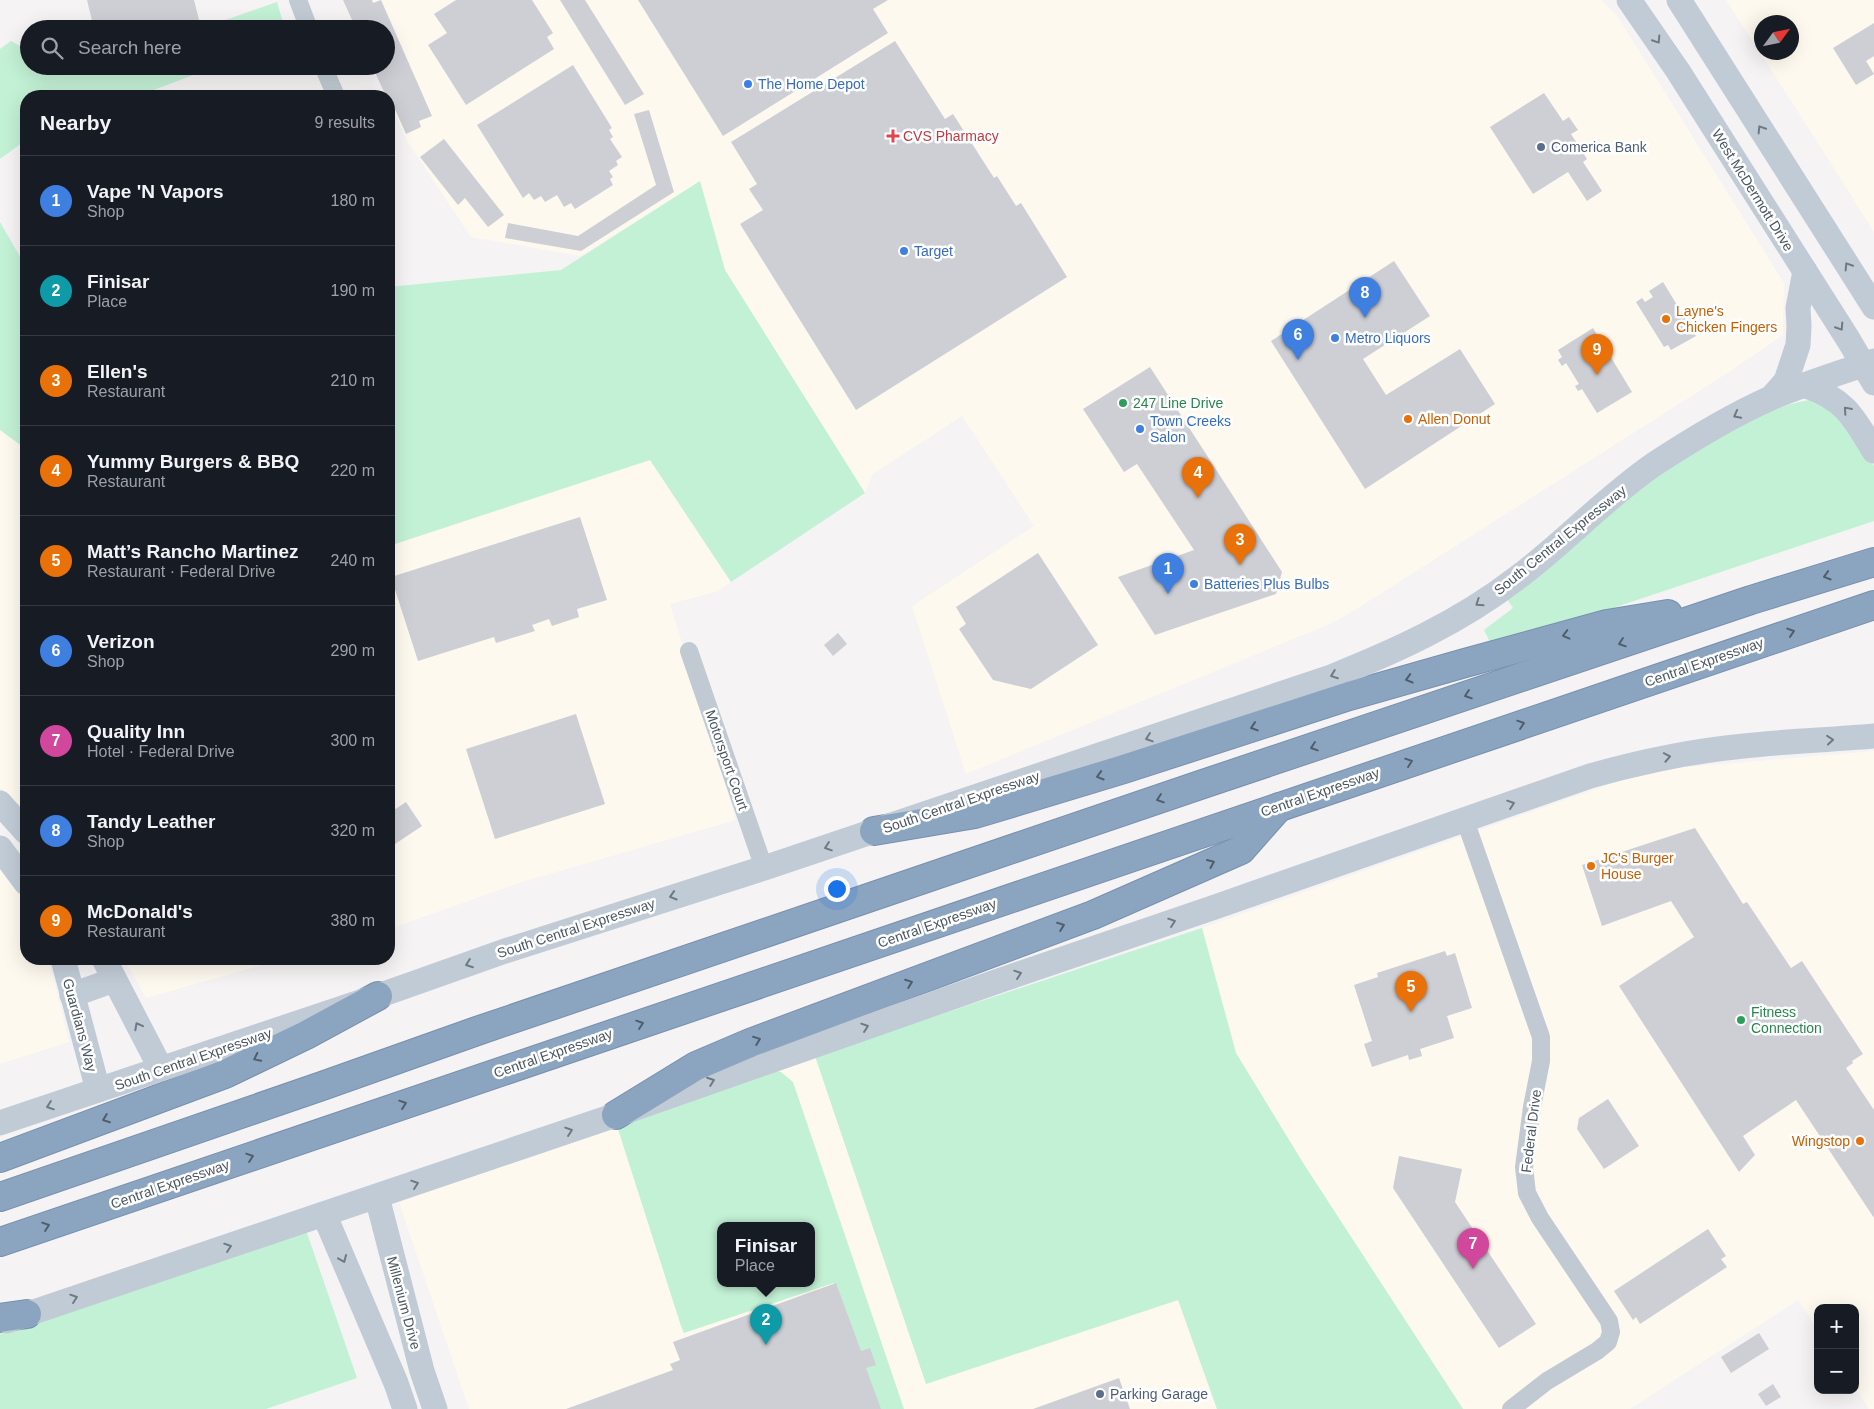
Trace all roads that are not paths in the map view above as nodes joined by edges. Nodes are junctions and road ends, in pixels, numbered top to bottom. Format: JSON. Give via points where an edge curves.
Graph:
{"nodes":[{"id":1,"x":298,"y":0,"type":"edge"},
{"id":2,"x":1629,"y":0,"type":"edge"},
{"id":3,"x":1678,"y":0,"type":"edge"},
{"id":4,"x":306,"y":20,"type":"edge"},
{"id":5,"x":328,"y":75,"type":"edge"},
{"id":6,"x":334,"y":90,"type":"edge"},
{"id":7,"x":1804,"y":271,"type":"junction"},
{"id":8,"x":1874,"y":307,"type":"edge"},
{"id":9,"x":1870,"y":370,"type":"edge"},
{"id":10,"x":1806,"y":386,"type":"junction"},
{"id":11,"x":1772,"y":398,"type":"junction"},
{"id":12,"x":1874,"y":451,"type":"edge"},
{"id":13,"x":1874,"y":562,"type":"edge"},
{"id":14,"x":1751,"y":600,"type":"junction"},
{"id":15,"x":1874,"y":605,"type":"edge"},
{"id":16,"x":689,"y":651,"type":"dead end"},
{"id":17,"x":1874,"y":736,"type":"edge"},
{"id":18,"x":0,"y":804,"type":"edge"},
{"id":19,"x":1280,"y":806,"type":"junction"},
{"id":20,"x":1465,"y":820,"type":"junction"},
{"id":21,"x":20,"y":826,"type":"edge"},
{"id":22,"x":874,"y":831,"type":"junction"},
{"id":23,"x":0,"y":848,"type":"edge"},
{"id":24,"x":764,"y":868,"type":"junction"},
{"id":25,"x":20,"y":875,"type":"edge"},
{"id":26,"x":64,"y":965,"type":"edge"},
{"id":27,"x":109,"y":969,"type":"edge"},
{"id":28,"x":72,"y":995,"type":"junction"},
{"id":29,"x":378,"y":996,"type":"junction"},
{"id":30,"x":161,"y":1069,"type":"junction"},
{"id":31,"x":98,"y":1090,"type":"junction"},
{"id":32,"x":616,"y":1115,"type":"junction"},
{"id":33,"x":0,"y":1123,"type":"edge"},
{"id":34,"x":0,"y":1158,"type":"edge"},
{"id":35,"x":0,"y":1196,"type":"edge"},
{"id":36,"x":376,"y":1197,"type":"junction"},
{"id":37,"x":324,"y":1214,"type":"junction"},
{"id":38,"x":0,"y":1242,"type":"edge"},
{"id":39,"x":399,"y":1284,"type":"junction"},
{"id":40,"x":360,"y":1298,"type":"junction"},
{"id":41,"x":27,"y":1314,"type":"junction"},
{"id":42,"x":0,"y":1318,"type":"edge"},
{"id":43,"x":0,"y":1323,"type":"edge"},
{"id":44,"x":405,"y":1409,"type":"edge"},
{"id":45,"x":435,"y":1409,"type":"edge"},
{"id":46,"x":1511,"y":1409,"type":"edge"}],
"edges":[{"from":1,"to":4,"type":"street"},
{"from":2,"to":7,"type":"main road","name":"West McDermott Drive","one_way":true,"via":[[1678,71]]},
{"from":8,"to":3,"type":"main road","one_way":true},
{"from":5,"to":6,"type":"street"},
{"from":7,"to":9,"type":"main road","name":"West McDermott Drive","one_way":true},
{"from":7,"to":11,"type":"main road","via":[[1798,308],[1798,345],[1786,381]]},
{"from":9,"to":10,"type":"main road","name":"South Central Expressway"},
{"from":10,"to":11,"type":"main road","name":"South Central Expressway"},
{"from":12,"to":10,"type":"main road","one_way":true,"via":[[1841,403]]},
{"from":11,"to":22,"type":"main road","name":"South Central Expressway","one_way":true,"via":[[1726,420],[1652,466],[1516,579],[1426,636],[1331,677]]},
{"from":13,"to":14,"type":"highway","one_way":true},
{"from":14,"to":22,"type":"highway","one_way":true,"via":[[1606,624],[1349,696],[975,814]]},
{"from":14,"to":35,"type":"highway","one_way":true},
{"from":19,"to":15,"type":"highway","name":"Central Expressway","one_way":true},
{"from":16,"to":24,"type":"street","name":"Motorsport Court"},
{"from":20,"to":17,"type":"main road","one_way":true,"via":[[1628,765],[1745,746]]},
{"from":18,"to":21,"type":"main road"},
{"from":32,"to":19,"type":"highway","one_way":true,"via":[[696,1066],[750,1043],[1093,915],[1241,850]]},
{"from":38,"to":19,"type":"highway","name":"Central Expressway","one_way":true},
{"from":32,"to":20,"type":"main road","one_way":true},
{"from":20,"to":46,"type":"street","name":"Federal Drive","via":[[1541,1037],[1541,1061],[1524,1167],[1527,1193],[1608,1321],[1611,1332],[1608,1342],[1598,1351],[1547,1381]]},
{"from":22,"to":24,"type":"main road","name":"South Central Expressway","one_way":true},
{"from":23,"to":25,"type":"main road"},
{"from":24,"to":29,"type":"main road","name":"South Central Expressway","one_way":true,"via":[[504,951]]},
{"from":26,"to":28,"type":"main road","name":"Guardians Way"},
{"from":27,"to":28,"type":"main road"},
{"from":30,"to":27,"type":"main road","one_way":true},
{"from":28,"to":31,"type":"main road","name":"Guardians Way"},
{"from":29,"to":30,"type":"main road","name":"South Central Expressway"},
{"from":29,"to":34,"type":"highway","one_way":true,"via":[[225,1074]]},
{"from":30,"to":31,"type":"main road","name":"South Central Expressway"},
{"from":31,"to":33,"type":"main road","name":"South Central Expressway","one_way":true},
{"from":36,"to":32,"type":"main road","one_way":true},
{"from":36,"to":37,"type":"main road"},
{"from":36,"to":39,"type":"main road","name":"Millenium Drive"},
{"from":37,"to":40,"type":"main road","one_way":true},
{"from":41,"to":37,"type":"main road","one_way":true},
{"from":39,"to":40,"type":"main road"},
{"from":39,"to":45,"type":"main road","name":"Millenium Drive"},
{"from":40,"to":44,"type":"main road"},
{"from":41,"to":42,"type":"highway"},
{"from":41,"to":43,"type":"main road"}]}
